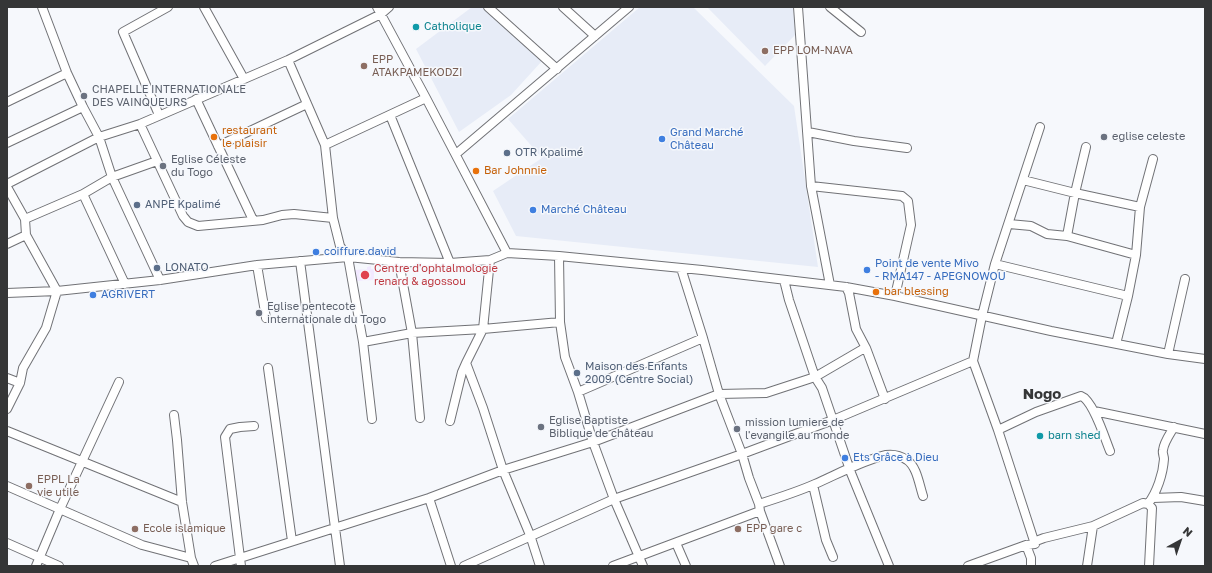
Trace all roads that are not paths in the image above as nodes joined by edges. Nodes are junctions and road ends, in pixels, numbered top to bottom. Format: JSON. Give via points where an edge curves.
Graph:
{"nodes":[{"id":1,"x":42,"y":7,"type":"edge"},
{"id":2,"x":168,"y":7,"type":"edge"},
{"id":3,"x":204,"y":7,"type":"edge"},
{"id":4,"x":389,"y":7,"type":"edge"},
{"id":5,"x":488,"y":7,"type":"edge"},
{"id":6,"x":563,"y":7,"type":"edge"},
{"id":7,"x":629,"y":7,"type":"edge"},
{"id":8,"x":798,"y":7,"type":"edge"},
{"id":9,"x":830,"y":7,"type":"edge"},
{"id":10,"x":379,"y":11,"type":"edge"},
{"id":11,"x":861,"y":32,"type":"dead end"},
{"id":12,"x":595,"y":36,"type":"junction"},
{"id":13,"x":288,"y":60,"type":"junction"},
{"id":14,"x":557,"y":69,"type":"junction"},
{"id":15,"x":67,"y":73,"type":"junction"},
{"id":16,"x":244,"y":79,"type":"junction"},
{"id":17,"x":426,"y":98,"type":"junction"},
{"id":18,"x":196,"y":99,"type":"junction"},
{"id":19,"x":7,"y":102,"type":"edge"},
{"id":20,"x":307,"y":104,"type":"junction"},
{"id":21,"x":83,"y":107,"type":"junction"},
{"id":22,"x":159,"y":115,"type":"junction"},
{"id":23,"x":390,"y":115,"type":"junction"},
{"id":24,"x":140,"y":124,"type":"junction"},
{"id":25,"x":1040,"y":127,"type":"dead end"},
{"id":26,"x":808,"y":132,"type":"junction"},
{"id":27,"x":99,"y":137,"type":"junction"},
{"id":28,"x":7,"y":143,"type":"edge"},
{"id":29,"x":325,"y":145,"type":"junction"},
{"id":30,"x":218,"y":146,"type":"junction"},
{"id":31,"x":1086,"y":147,"type":"dead end"},
{"id":32,"x":906,"y":148,"type":"dead end"},
{"id":33,"x":456,"y":154,"type":"junction"},
{"id":34,"x":1154,"y":159,"type":"dead end"},
{"id":35,"x":157,"y":161,"type":"junction"},
{"id":36,"x":112,"y":177,"type":"junction"},
{"id":37,"x":1023,"y":180,"type":"junction"},
{"id":38,"x":7,"y":184,"type":"edge"},
{"id":39,"x":812,"y":186,"type":"junction"},
{"id":40,"x":7,"y":187,"type":"edge"},
{"id":41,"x":1075,"y":193,"type":"junction"},
{"id":42,"x":83,"y":194,"type":"junction"},
{"id":43,"x":1140,"y":207,"type":"junction"},
{"id":44,"x":333,"y":218,"type":"junction"},
{"id":45,"x":25,"y":219,"type":"junction"},
{"id":46,"x":253,"y":220,"type":"junction"},
{"id":47,"x":1009,"y":224,"type":"junction"},
{"id":48,"x":26,"y":235,"type":"junction"},
{"id":49,"x":1067,"y":236,"type":"junction"},
{"id":50,"x":7,"y":244,"type":"edge"},
{"id":51,"x":507,"y":253,"type":"junction"},
{"id":52,"x":1136,"y":255,"type":"junction"},
{"id":53,"x":348,"y":256,"type":"junction"},
{"id":54,"x":559,"y":256,"type":"junction"},
{"id":55,"x":490,"y":260,"type":"junction"},
{"id":56,"x":300,"y":261,"type":"junction"},
{"id":57,"x":399,"y":262,"type":"junction"},
{"id":58,"x":450,"y":263,"type":"junction"},
{"id":59,"x":996,"y":264,"type":"junction"},
{"id":60,"x":257,"y":265,"type":"junction"},
{"id":61,"x":681,"y":268,"type":"junction"},
{"id":62,"x":1185,"y":279,"type":"dead end"},
{"id":63,"x":160,"y":280,"type":"junction"},
{"id":64,"x":784,"y":280,"type":"junction"},
{"id":65,"x":125,"y":284,"type":"junction"},
{"id":66,"x":830,"y":285,"type":"junction"},
{"id":67,"x":846,"y":287,"type":"junction"},
{"id":68,"x":57,"y":291,"type":"junction"},
{"id":69,"x":7,"y":292,"type":"edge"},
{"id":70,"x":895,"y":296,"type":"junction"},
{"id":71,"x":1128,"y":296,"type":"junction"},
{"id":72,"x":982,"y":316,"type":"junction"},
{"id":73,"x":266,"y":318,"type":"dead end"},
{"id":74,"x":560,"y":322,"type":"junction"},
{"id":75,"x":483,"y":329,"type":"junction"},
{"id":76,"x":412,"y":333,"type":"junction"},
{"id":77,"x":703,"y":338,"type":"junction"},
{"id":78,"x":363,"y":342,"type":"junction"},
{"id":79,"x":1116,"y":344,"type":"junction"},
{"id":80,"x":866,"y":348,"type":"junction"},
{"id":81,"x":1168,"y":354,"type":"junction"},
{"id":82,"x":1205,"y":359,"type":"edge"},
{"id":83,"x":974,"y":361,"type":"junction"},
{"id":84,"x":466,"y":363,"type":"junction"},
{"id":85,"x":268,"y":368,"type":"dead end"},
{"id":86,"x":815,"y":377,"type":"junction"},
{"id":87,"x":7,"y":378,"type":"edge"},
{"id":88,"x":119,"y":382,"type":"dead end"},
{"id":89,"x":20,"y":383,"type":"junction"},
{"id":90,"x":578,"y":392,"type":"junction"},
{"id":91,"x":719,"y":394,"type":"junction"},
{"id":92,"x":885,"y":399,"type":"junction"},
{"id":93,"x":7,"y":409,"type":"edge"},
{"id":94,"x":1094,"y":412,"type":"junction"},
{"id":95,"x":174,"y":415,"type":"dead end"},
{"id":96,"x":420,"y":418,"type":"dead end"},
{"id":97,"x":372,"y":419,"type":"dead end"},
{"id":98,"x":833,"y":420,"type":"junction"},
{"id":99,"x":450,"y":421,"type":"dead end"},
{"id":100,"x":254,"y":426,"type":"dead end"},
{"id":101,"x":1174,"y":428,"type":"junction"},
{"id":102,"x":998,"y":430,"type":"junction"},
{"id":103,"x":7,"y":431,"type":"edge"},
{"id":104,"x":1205,"y":434,"type":"edge"},
{"id":105,"x":593,"y":442,"type":"junction"},
{"id":106,"x":1110,"y":451,"type":"dead end"},
{"id":107,"x":742,"y":454,"type":"junction"},
{"id":108,"x":82,"y":462,"type":"junction"},
{"id":109,"x":850,"y":468,"type":"junction"},
{"id":110,"x":503,"y":470,"type":"junction"},
{"id":111,"x":813,"y":485,"type":"junction"},
{"id":112,"x":7,"y":486,"type":"edge"},
{"id":113,"x":923,"y":496,"type":"dead end"},
{"id":114,"x":429,"y":498,"type":"junction"},
{"id":115,"x":614,"y":498,"type":"junction"},
{"id":116,"x":1151,"y":501,"type":"junction"},
{"id":117,"x":182,"y":502,"type":"junction"},
{"id":118,"x":1205,"y":502,"type":"edge"},
{"id":119,"x":760,"y":508,"type":"junction"},
{"id":120,"x":60,"y":509,"type":"junction"},
{"id":121,"x":1093,"y":526,"type":"junction"},
{"id":122,"x":336,"y":527,"type":"junction"},
{"id":123,"x":530,"y":535,"type":"junction"},
{"id":124,"x":292,"y":541,"type":"junction"},
{"id":125,"x":7,"y":543,"type":"edge"},
{"id":126,"x":676,"y":543,"type":"junction"},
{"id":127,"x":1035,"y":544,"type":"junction"},
{"id":128,"x":1026,"y":546,"type":"junction"},
{"id":129,"x":639,"y":557,"type":"junction"},
{"id":130,"x":833,"y":557,"type":"dead end"},
{"id":131,"x":38,"y":562,"type":"edge"},
{"id":132,"x":192,"y":562,"type":"edge"},
{"id":133,"x":241,"y":562,"type":"edge"},
{"id":134,"x":59,"y":566,"type":"edge"},
{"id":135,"x":215,"y":566,"type":"edge"},
{"id":136,"x":340,"y":566,"type":"edge"},
{"id":137,"x":451,"y":566,"type":"edge"},
{"id":138,"x":464,"y":566,"type":"edge"},
{"id":139,"x":540,"y":566,"type":"edge"},
{"id":140,"x":613,"y":566,"type":"edge"},
{"id":141,"x":643,"y":566,"type":"edge"},
{"id":142,"x":686,"y":566,"type":"edge"},
{"id":143,"x":780,"y":566,"type":"edge"},
{"id":144,"x":889,"y":566,"type":"edge"},
{"id":145,"x":968,"y":566,"type":"edge"},
{"id":146,"x":1031,"y":566,"type":"edge"},
{"id":147,"x":1087,"y":566,"type":"edge"},
{"id":148,"x":1149,"y":566,"type":"edge"}],
"edges":[{"from":1,"to":15,"type":"street"},
{"from":2,"to":22,"type":"street","via":[[123,32]]},
{"from":3,"to":16,"type":"street"},
{"from":4,"to":10,"type":"street"},
{"from":5,"to":14,"type":"street"},
{"from":6,"to":12,"type":"street"},
{"from":7,"to":12,"type":"street"},
{"from":8,"to":26,"type":"street"},
{"from":9,"to":11,"type":"street"},
{"from":10,"to":13,"type":"street"},
{"from":10,"to":17,"type":"street"},
{"from":12,"to":14,"type":"street"},
{"from":13,"to":16,"type":"street"},
{"from":13,"to":20,"type":"street"},
{"from":14,"to":33,"type":"street"},
{"from":15,"to":19,"type":"street"},
{"from":15,"to":21,"type":"street"},
{"from":16,"to":18,"type":"street"},
{"from":17,"to":23,"type":"street"},
{"from":17,"to":33,"type":"street"},
{"from":18,"to":22,"type":"street"},
{"from":18,"to":30,"type":"street"},
{"from":20,"to":29,"type":"street"},
{"from":20,"to":30,"type":"street"},
{"from":21,"to":27,"type":"street"},
{"from":21,"to":28,"type":"street"},
{"from":22,"to":24,"type":"street"},
{"from":23,"to":29,"type":"street"},
{"from":23,"to":58,"type":"street"},
{"from":24,"to":27,"type":"street"},
{"from":24,"to":35,"type":"street"},
{"from":25,"to":37,"type":"street"},
{"from":26,"to":32,"type":"street"},
{"from":26,"to":39,"type":"street"},
{"from":27,"to":36,"type":"street"},
{"from":27,"to":38,"type":"street"},
{"from":29,"to":44,"type":"street"},
{"from":30,"to":46,"type":"street"},
{"from":31,"to":41,"type":"street"},
{"from":33,"to":51,"type":"street"},
{"from":34,"to":43,"type":"street"},
{"from":35,"to":36,"type":"street"},
{"from":35,"to":46,"type":"street","via":[[188,222],[198,226]]},
{"from":36,"to":42,"type":"street"},
{"from":36,"to":63,"type":"street"},
{"from":37,"to":41,"type":"street"},
{"from":37,"to":47,"type":"street"},
{"from":39,"to":66,"type":"street"},
{"from":39,"to":70,"type":"street","via":[[902,196],[908,201],[911,225]]},
{"from":40,"to":45,"type":"street"},
{"from":41,"to":43,"type":"street"},
{"from":41,"to":49,"type":"street"},
{"from":42,"to":45,"type":"street"},
{"from":42,"to":65,"type":"street"},
{"from":43,"to":52,"type":"street"},
{"from":44,"to":46,"type":"street","via":[[294,214]]},
{"from":44,"to":53,"type":"street","via":[[340,246]]},
{"from":45,"to":48,"type":"street"},
{"from":47,"to":49,"type":"street","via":[[1031,226],[1047,234]]},
{"from":47,"to":59,"type":"street"},
{"from":48,"to":50,"type":"street"},
{"from":48,"to":68,"type":"street"},
{"from":49,"to":52,"type":"street"},
{"from":51,"to":54,"type":"street"},
{"from":51,"to":55,"type":"street"},
{"from":52,"to":71,"type":"street"},
{"from":53,"to":56,"type":"street"},
{"from":53,"to":57,"type":"street"},
{"from":53,"to":78,"type":"street"},
{"from":54,"to":61,"type":"street"},
{"from":54,"to":74,"type":"street"},
{"from":55,"to":58,"type":"street"},
{"from":55,"to":75,"type":"street"},
{"from":56,"to":60,"type":"street"},
{"from":56,"to":122,"type":"street"},
{"from":57,"to":58,"type":"street"},
{"from":57,"to":76,"type":"street"},
{"from":59,"to":71,"type":"street"},
{"from":59,"to":72,"type":"street"},
{"from":60,"to":63,"type":"street"},
{"from":60,"to":73,"type":"street"},
{"from":61,"to":64,"type":"street"},
{"from":61,"to":77,"type":"street"},
{"from":62,"to":81,"type":"street"},
{"from":63,"to":65,"type":"street"},
{"from":64,"to":66,"type":"street"},
{"from":64,"to":86,"type":"street"},
{"from":65,"to":68,"type":"street"},
{"from":66,"to":67,"type":"street"},
{"from":67,"to":70,"type":"street"},
{"from":67,"to":80,"type":"street","via":[[856,329]]},
{"from":68,"to":69,"type":"street"},
{"from":68,"to":89,"type":"street","via":[[46,328],[23,368]]},
{"from":70,"to":72,"type":"street"},
{"from":71,"to":79,"type":"street"},
{"from":72,"to":79,"type":"street"},
{"from":72,"to":83,"type":"street"},
{"from":74,"to":75,"type":"street"},
{"from":74,"to":90,"type":"street","via":[[565,357]]},
{"from":75,"to":76,"type":"street"},
{"from":75,"to":84,"type":"street"},
{"from":76,"to":78,"type":"street"},
{"from":76,"to":96,"type":"street"},
{"from":77,"to":90,"type":"street"},
{"from":77,"to":91,"type":"street"},
{"from":78,"to":97,"type":"street"},
{"from":79,"to":81,"type":"street"},
{"from":80,"to":86,"type":"street"},
{"from":80,"to":92,"type":"street"},
{"from":81,"to":82,"type":"street"},
{"from":83,"to":92,"type":"street"},
{"from":83,"to":102,"type":"street"},
{"from":84,"to":99,"type":"street"},
{"from":84,"to":110,"type":"street"},
{"from":85,"to":124,"type":"street"},
{"from":86,"to":91,"type":"street","via":[[766,393]]},
{"from":86,"to":98,"type":"street","via":[[822,388]]},
{"from":87,"to":89,"type":"street"},
{"from":88,"to":108,"type":"street"},
{"from":89,"to":93,"type":"street"},
{"from":90,"to":105,"type":"street"},
{"from":91,"to":105,"type":"street"},
{"from":91,"to":107,"type":"street"},
{"from":92,"to":98,"type":"street"},
{"from":94,"to":101,"type":"street"},
{"from":94,"to":102,"type":"street","via":[[1081,396],[1036,412]]},
{"from":94,"to":106,"type":"street"},
{"from":95,"to":117,"type":"street"},
{"from":98,"to":107,"type":"street"},
{"from":98,"to":109,"type":"street"},
{"from":100,"to":133,"type":"street","via":[[230,429],[225,436]]},
{"from":101,"to":104,"type":"street"},
{"from":101,"to":116,"type":"street","via":[[1163,450],[1162,471]]},
{"from":102,"to":127,"type":"street"},
{"from":103,"to":108,"type":"street"},
{"from":105,"to":110,"type":"street"},
{"from":105,"to":115,"type":"street"},
{"from":107,"to":115,"type":"street"},
{"from":107,"to":119,"type":"street"},
{"from":108,"to":117,"type":"street"},
{"from":108,"to":120,"type":"street"},
{"from":109,"to":111,"type":"street"},
{"from":109,"to":113,"type":"street","via":[[885,456],[899,456],[914,468]]},
{"from":109,"to":144,"type":"street"},
{"from":110,"to":114,"type":"street"},
{"from":110,"to":123,"type":"street"},
{"from":111,"to":119,"type":"street"},
{"from":111,"to":130,"type":"street","via":[[826,540]]},
{"from":112,"to":120,"type":"street"},
{"from":114,"to":122,"type":"street"},
{"from":114,"to":137,"type":"street"},
{"from":115,"to":123,"type":"street"},
{"from":115,"to":129,"type":"street"},
{"from":116,"to":118,"type":"street","via":[[1181,497]]},
{"from":116,"to":121,"type":"street"},
{"from":116,"to":148,"type":"street"},
{"from":117,"to":132,"type":"street"},
{"from":119,"to":126,"type":"street"},
{"from":119,"to":143,"type":"street"},
{"from":120,"to":131,"type":"street"},
{"from":120,"to":132,"type":"street","via":[[142,546]]},
{"from":121,"to":127,"type":"street","via":[[1044,538]]},
{"from":121,"to":147,"type":"street"},
{"from":122,"to":124,"type":"street"},
{"from":122,"to":136,"type":"street"},
{"from":123,"to":138,"type":"street"},
{"from":123,"to":139,"type":"street"},
{"from":124,"to":133,"type":"street"},
{"from":125,"to":131,"type":"street"},
{"from":126,"to":129,"type":"street"},
{"from":126,"to":142,"type":"street"},
{"from":127,"to":128,"type":"street"},
{"from":128,"to":145,"type":"street"},
{"from":128,"to":146,"type":"street"},
{"from":129,"to":140,"type":"street"},
{"from":129,"to":141,"type":"street"},
{"from":131,"to":134,"type":"street"},
{"from":133,"to":135,"type":"street"}]}
